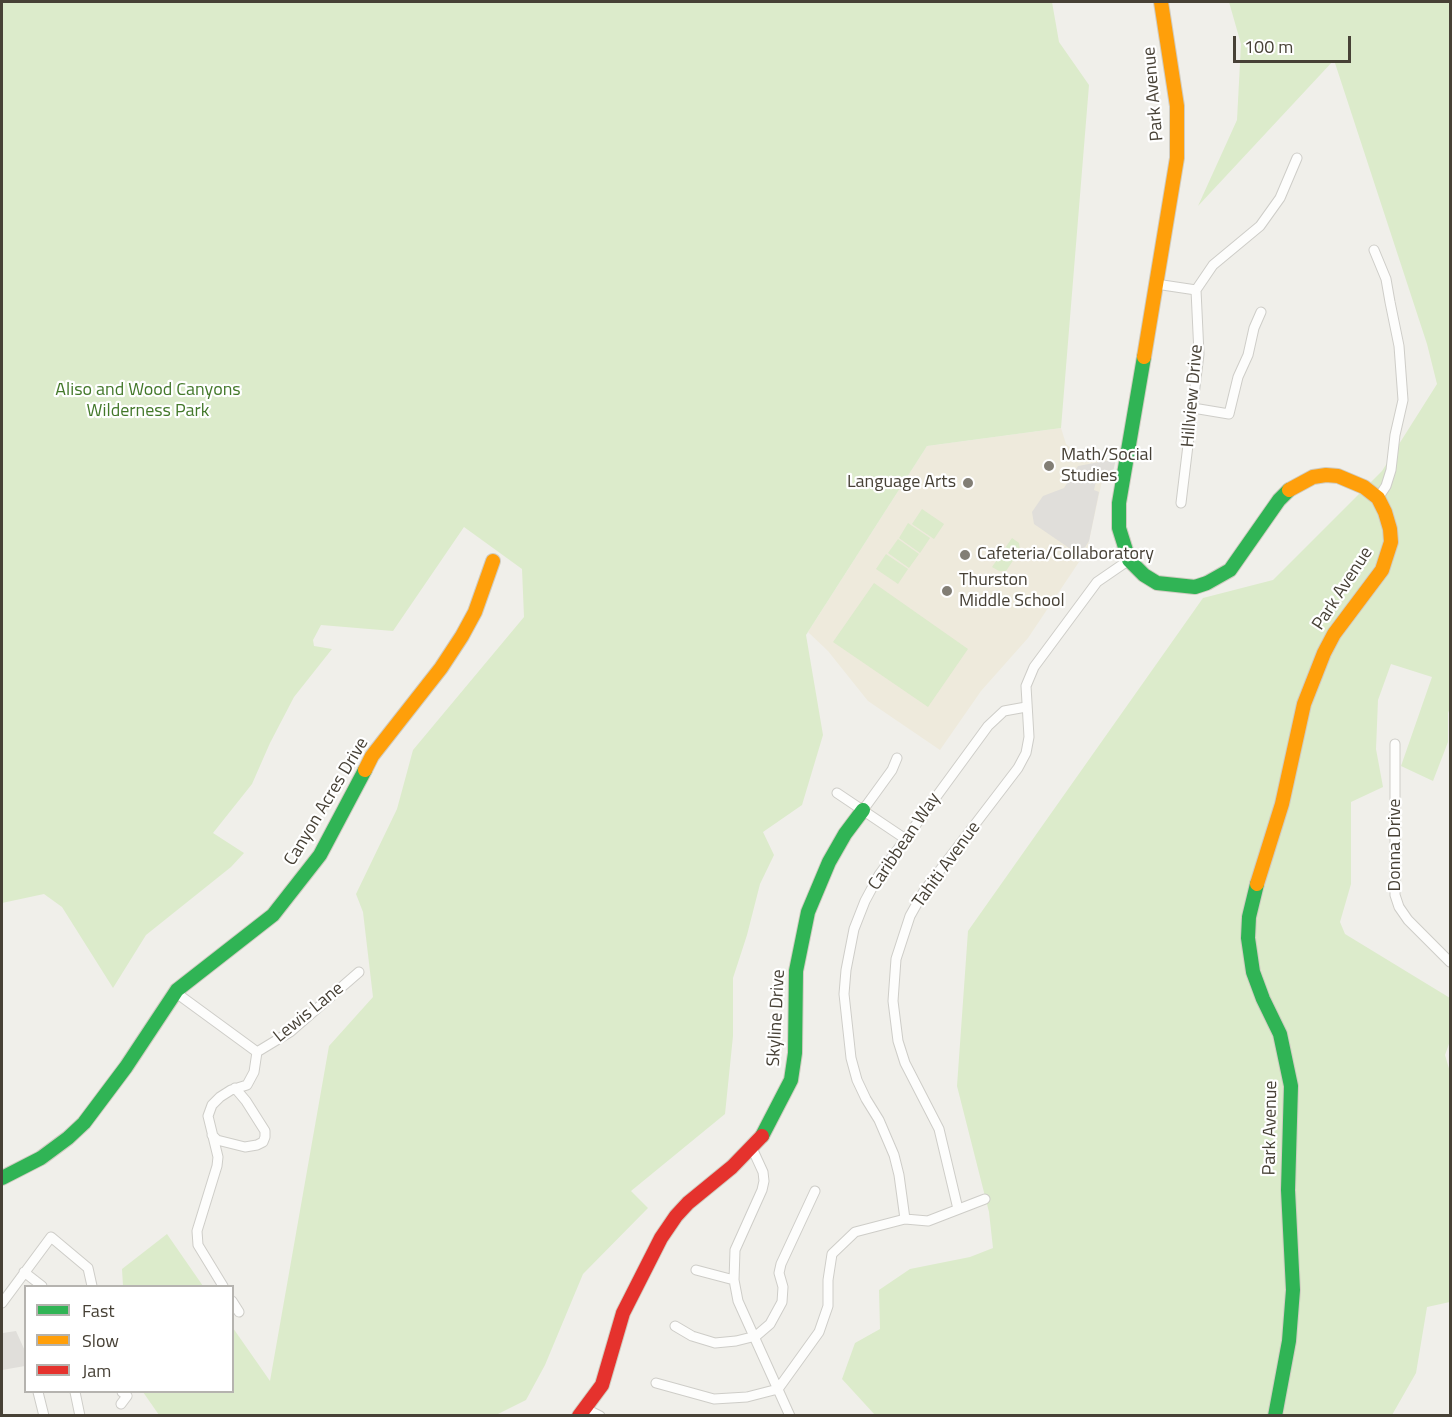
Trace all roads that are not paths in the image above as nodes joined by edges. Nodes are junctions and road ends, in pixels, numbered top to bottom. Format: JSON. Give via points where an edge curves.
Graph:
{"nodes":[{"id":1,"x":1161,"y":2,"type":"edge"},
{"id":2,"x":1297,"y":158,"type":"dead end"},
{"id":3,"x":1374,"y":250,"type":"dead end"},
{"id":4,"x":1156,"y":284,"type":"junction"},
{"id":5,"x":1196,"y":290,"type":"junction"},
{"id":6,"x":1261,"y":312,"type":"dead end"},
{"id":7,"x":1193,"y":408,"type":"junction"},
{"id":8,"x":1378,"y":498,"type":"junction"},
{"id":9,"x":1181,"y":503,"type":"dead end"},
{"id":10,"x":1129,"y":560,"type":"junction"},
{"id":11,"x":493,"y":561,"type":"dead end"},
{"id":12,"x":1026,"y":707,"type":"junction"},
{"id":13,"x":1395,"y":744,"type":"dead end"},
{"id":14,"x":897,"y":758,"type":"dead end"},
{"id":15,"x":837,"y":793,"type":"dead end"},
{"id":16,"x":863,"y":810,"type":"junction"},
{"id":17,"x":904,"y":838,"type":"junction"},
{"id":18,"x":1450,"y":962,"type":"edge"},
{"id":19,"x":359,"y":972,"type":"dead end"},
{"id":20,"x":175,"y":992,"type":"junction"},
{"id":21,"x":257,"y":1052,"type":"junction"},
{"id":22,"x":235,"y":1089,"type":"junction"},
{"id":23,"x":212,"y":1135,"type":"junction"},
{"id":24,"x":752,"y":1148,"type":"junction"},
{"id":25,"x":2,"y":1178,"type":"edge"},
{"id":26,"x":815,"y":1191,"type":"dead end"},
{"id":27,"x":985,"y":1199,"type":"dead end"},
{"id":28,"x":958,"y":1209,"type":"junction"},
{"id":29,"x":905,"y":1219,"type":"junction"},
{"id":30,"x":696,"y":1270,"type":"dead end"},
{"id":31,"x":24,"y":1272,"type":"junction"},
{"id":32,"x":734,"y":1281,"type":"junction"},
{"id":33,"x":40,"y":1285,"type":"edge"},
{"id":34,"x":92,"y":1285,"type":"edge"},
{"id":35,"x":222,"y":1285,"type":"edge"},
{"id":36,"x":2,"y":1303,"type":"edge"},
{"id":37,"x":234,"y":1304,"type":"edge"},
{"id":38,"x":239,"y":1312,"type":"dead end"},
{"id":39,"x":675,"y":1326,"type":"dead end"},
{"id":40,"x":756,"y":1336,"type":"junction"},
{"id":41,"x":656,"y":1383,"type":"dead end"},
{"id":42,"x":778,"y":1389,"type":"junction"},
{"id":43,"x":38,"y":1393,"type":"edge"},
{"id":44,"x":75,"y":1393,"type":"edge"},
{"id":45,"x":123,"y":1393,"type":"edge"},
{"id":46,"x":121,"y":1404,"type":"dead end"},
{"id":47,"x":583,"y":1412,"type":"edge"},
{"id":48,"x":44,"y":1416,"type":"edge"},
{"id":49,"x":80,"y":1416,"type":"edge"},
{"id":50,"x":600,"y":1416,"type":"edge"},
{"id":51,"x":790,"y":1416,"type":"edge"},
{"id":52,"x":1275,"y":1416,"type":"edge"}],
"edges":[{"from":1,"to":4,"type":"main road","name":"Park Avenue","via":[[1178,131]]},
{"from":2,"to":5,"type":"street","via":[[1280,198],[1260,226],[1213,265]]},
{"from":3,"to":8,"type":"street","via":[[1386,279],[1399,346],[1403,400],[1391,470]]},
{"from":4,"to":5,"type":"street"},
{"from":4,"to":10,"type":"main road","name":"Park Avenue","via":[[1119,503],[1119,528]]},
{"from":5,"to":7,"type":"street","name":"Hillview Drive","via":[[1199,354]]},
{"from":6,"to":7,"type":"street","via":[[1238,377],[1230,414]]},
{"from":7,"to":9,"type":"street","name":"Hillview Drive"},
{"from":8,"to":10,"type":"main road","via":[[1338,476],[1313,477],[1301,482],[1279,500],[1230,570],[1196,587],[1157,583]]},
{"from":8,"to":52,"type":"main road","name":"Park Avenue","via":[[1390,529],[1388,554],[1382,570],[1334,634],[1315,675],[1304,704],[1282,804],[1249,918],[1253,972],[1280,1034],[1291,1086],[1288,1190],[1293,1290],[1289,1341]]},
{"from":10,"to":12,"type":"street","name":"Tahiti Avenue","via":[[1097,582],[1034,667],[1026,686]]},
{"from":11,"to":20,"type":"main road","name":"Canyon Acres Drive","via":[[462,636],[372,756],[320,855],[273,915]]},
{"from":12,"to":17,"type":"street","name":"Caribbean Way","via":[[1004,711],[988,726]]},
{"from":12,"to":28,"type":"street","name":"Tahiti Avenue","via":[[1026,753],[924,891],[910,916],[896,959],[893,1001],[898,1041],[904,1063],[939,1129]]},
{"from":13,"to":18,"type":"street","name":"Donna Drive","via":[[1395,895],[1408,920]]},
{"from":14,"to":16,"type":"street","name":"Skyline Drive"},
{"from":15,"to":16,"type":"street"},
{"from":16,"to":17,"type":"street"},
{"from":16,"to":24,"type":"main road","name":"Skyline Drive","via":[[829,862],[808,912],[796,971],[791,1080],[766,1131]]},
{"from":17,"to":29,"type":"street","name":"Caribbean Way","via":[[879,874],[854,929],[844,994],[851,1058],[857,1080],[894,1155]]},
{"from":19,"to":21,"type":"street","name":"Lewis Lane","via":[[290,1032]]},
{"from":20,"to":21,"type":"street"},
{"from":20,"to":25,"type":"main road","name":"Canyon Acres Drive","via":[[84,1123],[41,1158]]},
{"from":21,"to":22,"type":"street","via":[[252,1078],[243,1088]]},
{"from":22,"to":23,"type":"street","via":[[212,1105],[208,1116]]},
{"from":22,"to":23,"type":"street","via":[[265,1131],[263,1142],[245,1147]]},
{"from":23,"to":35,"type":"street","via":[[217,1166],[197,1231],[198,1245]]},
{"from":24,"to":32,"type":"street","via":[[765,1181],[735,1251]]},
{"from":24,"to":47,"type":"main road","name":"Skyline Drive","via":[[688,1203],[661,1238],[622,1313],[602,1384]]},
{"from":26,"to":40,"type":"street","via":[[781,1264],[782,1302],[770,1324]]},
{"from":27,"to":28,"type":"street"},
{"from":28,"to":29,"type":"street","via":[[928,1221]]},
{"from":29,"to":42,"type":"street","via":[[855,1232],[832,1254],[828,1306],[819,1332]]},
{"from":30,"to":32,"type":"street"},
{"from":31,"to":33,"type":"street"},
{"from":31,"to":34,"type":"street","via":[[51,1237],[88,1268]]},
{"from":31,"to":36,"type":"street"},
{"from":32,"to":40,"type":"street","via":[[738,1301]]},
{"from":37,"to":38,"type":"street"},
{"from":39,"to":40,"type":"street","via":[[714,1343]]},
{"from":40,"to":42,"type":"street"},
{"from":41,"to":42,"type":"street","via":[[714,1399],[747,1397]]},
{"from":42,"to":51,"type":"street"},
{"from":43,"to":48,"type":"street"},
{"from":44,"to":49,"type":"street"},
{"from":45,"to":46,"type":"street","via":[[127,1396]]},
{"from":47,"to":50,"type":"street"}]}
